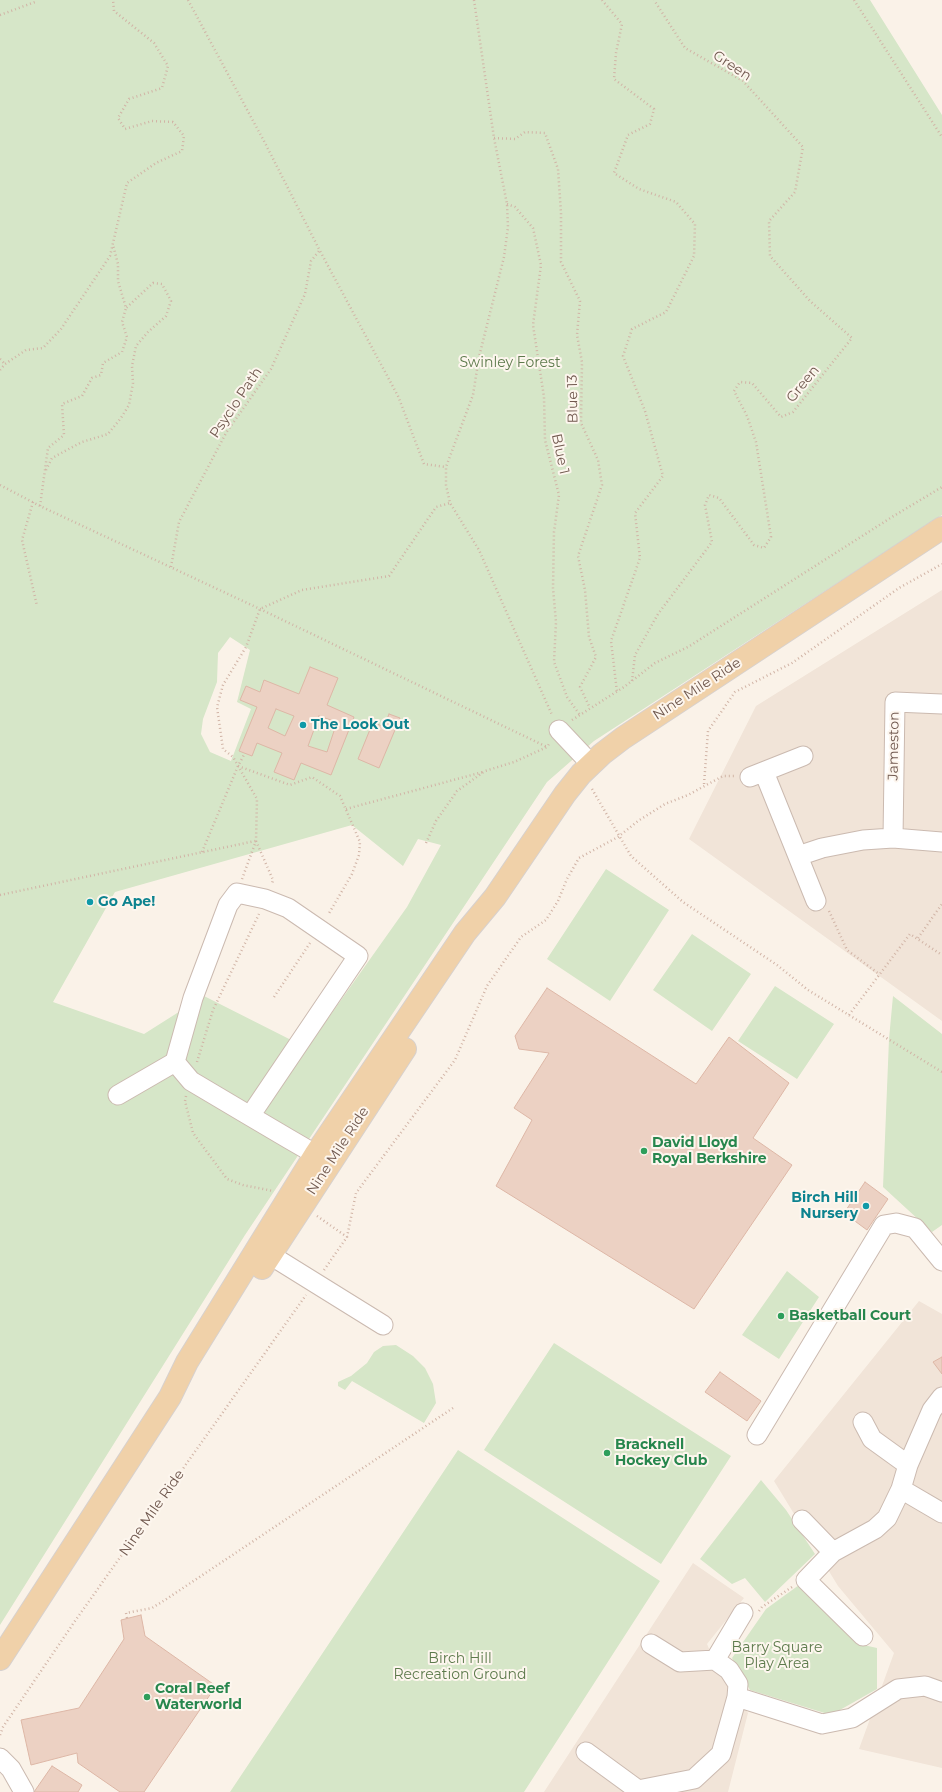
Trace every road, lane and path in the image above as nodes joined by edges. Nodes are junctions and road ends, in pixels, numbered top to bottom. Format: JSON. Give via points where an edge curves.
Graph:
{"nodes":[{"id":1,"x":36,"y":0,"type":"edge"},
{"id":2,"x":113,"y":0,"type":"edge"},
{"id":3,"x":188,"y":0,"type":"edge"},
{"id":4,"x":474,"y":0,"type":"edge"},
{"id":5,"x":602,"y":0,"type":"edge"},
{"id":6,"x":654,"y":0,"type":"edge"},
{"id":7,"x":854,"y":0,"type":"edge"},
{"id":8,"x":0,"y":15,"type":"edge"},
{"id":9,"x":942,"y":137,"type":"edge"},
{"id":10,"x":494,"y":138,"type":"junction"},
{"id":11,"x":507,"y":204,"type":"junction"},
{"id":12,"x":113,"y":243,"type":"junction"},
{"id":13,"x":320,"y":251,"type":"junction"},
{"id":14,"x":126,"y":308,"type":"junction"},
{"id":15,"x":0,"y":359,"type":"edge"},
{"id":16,"x":5,"y":364,"type":"junction"},
{"id":17,"x":0,"y":370,"type":"edge"},
{"id":18,"x":446,"y":467,"type":"junction"},
{"id":19,"x":45,"y":473,"type":"junction"},
{"id":20,"x":0,"y":485,"type":"edge"},
{"id":21,"x":942,"y":488,"type":"edge"},
{"id":22,"x":33,"y":502,"type":"junction"},
{"id":23,"x":450,"y":503,"type":"junction"},
{"id":24,"x":40,"y":506,"type":"junction"},
{"id":25,"x":942,"y":528,"type":"edge"},
{"id":26,"x":942,"y":564,"type":"edge"},
{"id":27,"x":171,"y":567,"type":"junction"},
{"id":28,"x":38,"y":606,"type":"dead end"},
{"id":29,"x":260,"y":609,"type":"junction"},
{"id":30,"x":632,"y":681,"type":"junction"},
{"id":31,"x":617,"y":692,"type":"junction"},
{"id":32,"x":942,"y":704,"type":"edge"},
{"id":33,"x":590,"y":708,"type":"junction"},
{"id":34,"x":580,"y":715,"type":"junction"},
{"id":35,"x":558,"y":730,"type":"junction"},
{"id":36,"x":547,"y":747,"type":"junction"},
{"id":37,"x":245,"y":753,"type":"dead end"},
{"id":38,"x":803,"y":756,"type":"dead end"},
{"id":39,"x":238,"y":766,"type":"junction"},
{"id":40,"x":586,"y":769,"type":"junction"},
{"id":41,"x":486,"y":772,"type":"junction"},
{"id":42,"x":757,"y":775,"type":"junction"},
{"id":43,"x":704,"y":785,"type":"junction"},
{"id":44,"x":346,"y":809,"type":"junction"},
{"id":45,"x":618,"y":837,"type":"junction"},
{"id":46,"x":893,"y":838,"type":"junction"},
{"id":47,"x":256,"y":841,"type":"junction"},
{"id":48,"x":942,"y":842,"type":"edge"},
{"id":49,"x":426,"y":843,"type":"dead end"},
{"id":50,"x":202,"y":852,"type":"junction"},
{"id":51,"x":798,"y":856,"type":"junction"},
{"id":52,"x":271,"y":886,"type":"dead end"},
{"id":53,"x":237,"y":893,"type":"junction"},
{"id":54,"x":0,"y":894,"type":"edge"},
{"id":55,"x":816,"y":901,"type":"joint"},
{"id":56,"x":942,"y":904,"type":"edge"},
{"id":57,"x":261,"y":911,"type":"dead end"},
{"id":58,"x":319,"y":930,"type":"junction"},
{"id":59,"x":918,"y":938,"type":"junction"},
{"id":60,"x":942,"y":955,"type":"edge"},
{"id":61,"x":879,"y":974,"type":"junction"},
{"id":62,"x":274,"y":997,"type":"dead end"},
{"id":63,"x":849,"y":1015,"type":"junction"},
{"id":64,"x":175,"y":1062,"type":"junction"},
{"id":65,"x":197,"y":1065,"type":"dead end"},
{"id":66,"x":942,"y":1072,"type":"edge"},
{"id":67,"x":188,"y":1092,"type":"dead end"},
{"id":68,"x":118,"y":1095,"type":"dead end"},
{"id":69,"x":250,"y":1116,"type":"junction"},
{"id":70,"x":323,"y":1159,"type":"junction"},
{"id":71,"x":279,"y":1192,"type":"dead end"},
{"id":72,"x":317,"y":1216,"type":"dead end"},
{"id":73,"x":347,"y":1237,"type":"junction"},
{"id":74,"x":264,"y":1251,"type":"junction"},
{"id":75,"x":942,"y":1261,"type":"edge"},
{"id":76,"x":323,"y":1271,"type":"dead end"},
{"id":77,"x":307,"y":1294,"type":"dead end"},
{"id":78,"x":383,"y":1325,"type":"dead end"},
{"id":79,"x":942,"y":1397,"type":"edge"},
{"id":80,"x":453,"y":1408,"type":"dead end"},
{"id":81,"x":863,"y":1422,"type":"dead end"},
{"id":82,"x":757,"y":1435,"type":"dead end"},
{"id":83,"x":908,"y":1465,"type":"junction"},
{"id":84,"x":901,"y":1489,"type":"junction"},
{"id":85,"x":942,"y":1513,"type":"edge"},
{"id":86,"x":802,"y":1520,"type":"dead end"},
{"id":87,"x":833,"y":1552,"type":"junction"},
{"id":88,"x":806,"y":1580,"type":"junction"},
{"id":89,"x":751,"y":1613,"type":"joint"},
{"id":90,"x":127,"y":1618,"type":"dead end"},
{"id":91,"x":863,"y":1636,"type":"dead end"},
{"id":92,"x":651,"y":1644,"type":"dead end"},
{"id":93,"x":0,"y":1659,"type":"edge"},
{"id":94,"x":715,"y":1660,"type":"junction"},
{"id":95,"x":942,"y":1692,"type":"edge"},
{"id":96,"x":738,"y":1696,"type":"junction"},
{"id":97,"x":0,"y":1735,"type":"edge"},
{"id":98,"x":586,"y":1752,"type":"dead end"},
{"id":99,"x":0,"y":1758,"type":"edge"},
{"id":100,"x":697,"y":1786,"type":"edge"},
{"id":101,"x":636,"y":1791,"type":"edge"},
{"id":102,"x":24,"y":1792,"type":"edge"}],
"edges":[{"from":1,"to":8,"type":"path"},
{"from":2,"to":12,"type":"path","via":[[114,11],[154,43],[168,66],[162,88],[129,99],[118,118],[125,129],[152,121],[173,122],[184,136],[182,151],[127,182]]},
{"from":3,"to":13,"type":"path"},
{"from":4,"to":10,"type":"path"},
{"from":5,"to":31,"type":"path","via":[[622,24],[614,79],[654,108],[650,124],[628,135],[614,173],[639,189],[676,202],[694,224],[694,256],[666,312],[632,329],[623,356],[645,411],[663,476],[635,513],[640,558],[611,640]]},
{"from":6,"to":30,"type":"path","name":"Green","via":[[685,48],[743,81],[803,147],[794,192],[769,221],[770,256],[810,301],[852,338],[793,412],[781,417],[752,383],[740,382],[734,391],[747,416],[756,442],[771,537],[764,548],[754,544],[719,498],[709,495],[705,505],[712,542],[658,614],[635,655]]},
{"from":7,"to":9,"type":"path"},
{"from":10,"to":11,"type":"path"},
{"from":10,"to":33,"type":"path","name":"Blue 13","via":[[515,139],[525,132],[545,133],[558,169],[561,262],[580,301],[577,335],[582,362],[581,423],[598,460],[602,485],[578,556],[590,636],[596,657],[580,687]]},
{"from":11,"to":18,"type":"path","via":[[508,227],[504,257],[479,357],[473,395]]},
{"from":11,"to":34,"type":"path","name":"Blue 1","via":[[515,207],[533,228],[541,265],[533,325],[544,397],[545,440],[559,495],[554,532],[554,662],[567,697]]},
{"from":12,"to":14,"type":"path","via":[[118,264],[118,281]]},
{"from":12,"to":16,"type":"path","via":[[110,256],[61,329],[43,348],[26,350]]},
{"from":13,"to":18,"type":"path","via":[[398,396],[424,464]]},
{"from":13,"to":27,"type":"path","name":"Psyclo Path","via":[[312,261],[305,294],[271,369],[226,433],[179,522]]},
{"from":14,"to":19,"type":"path","via":[[122,322],[127,337],[122,352],[103,363],[101,375],[92,378],[82,396],[62,404],[64,435],[48,448]]},
{"from":14,"to":19,"type":"path","via":[[153,283],[162,284],[171,301],[166,316],[136,346],[129,405],[108,434],[82,442],[52,458]]},
{"from":15,"to":16,"type":"path"},
{"from":16,"to":17,"type":"path"},
{"from":18,"to":23,"type":"path"},
{"from":19,"to":24,"type":"path"},
{"from":20,"to":22,"type":"path"},
{"from":21,"to":30,"type":"path","via":[[688,647],[655,663]]},
{"from":22,"to":24,"type":"path"},
{"from":22,"to":28,"type":"path","via":[[22,540]]},
{"from":23,"to":29,"type":"path","via":[[436,507],[389,576],[302,590]]},
{"from":23,"to":35,"type":"path","via":[[479,550]]},
{"from":24,"to":27,"type":"path"},
{"from":25,"to":40,"type":"main road","name":"Nine Mile Ride","via":[[623,738]]},
{"from":26,"to":43,"type":"path","via":[[899,588],[792,663],[735,692],[708,732]]},
{"from":27,"to":29,"type":"path"},
{"from":29,"to":36,"type":"path"},
{"from":29,"to":39,"type":"path","via":[[246,647],[223,685],[217,707],[222,749],[233,757]]},
{"from":30,"to":31,"type":"path"},
{"from":31,"to":33,"type":"path"},
{"from":32,"to":46,"type":"street","name":"Jameston","via":[[895,702]]},
{"from":33,"to":34,"type":"path"},
{"from":34,"to":35,"type":"path"},
{"from":35,"to":36,"type":"path"},
{"from":35,"to":40,"type":"street"},
{"from":36,"to":41,"type":"path"},
{"from":37,"to":39,"type":"path"},
{"from":38,"to":42,"type":"street"},
{"from":39,"to":44,"type":"path","via":[[290,785],[312,777],[340,796]]},
{"from":39,"to":47,"type":"path","via":[[257,799]]},
{"from":39,"to":50,"type":"path"},
{"from":40,"to":45,"type":"path","via":[[591,788]]},
{"from":40,"to":70,"type":"main road","name":"Nine Mile Ride","via":[[565,794],[495,897],[476,940]]},
{"from":41,"to":44,"type":"path"},
{"from":41,"to":49,"type":"path","via":[[457,791],[436,821]]},
{"from":42,"to":43,"type":"path","via":[[723,776]]},
{"from":42,"to":51,"type":"street"},
{"from":43,"to":45,"type":"path","via":[[643,817]]},
{"from":44,"to":58,"type":"path","via":[[360,842],[358,855],[343,891]]},
{"from":45,"to":63,"type":"path","via":[[631,856],[683,902],[777,965],[808,990]]},
{"from":45,"to":73,"type":"path","via":[[579,858],[546,920],[521,937],[487,986],[455,1060],[356,1193]]},
{"from":46,"to":48,"type":"street"},
{"from":46,"to":51,"type":"street","via":[[863,840],[822,848]]},
{"from":47,"to":50,"type":"path"},
{"from":47,"to":52,"type":"path","via":[[273,880]]},
{"from":47,"to":53,"type":"path"},
{"from":50,"to":54,"type":"path"},
{"from":51,"to":55,"type":"street"},
{"from":53,"to":58,"type":"street","via":[[265,899],[288,908]]},
{"from":53,"to":64,"type":"street","via":[[228,905],[193,998]]},
{"from":55,"to":61,"type":"path","via":[[831,913],[847,950]]},
{"from":56,"to":59,"type":"path"},
{"from":57,"to":65,"type":"path","via":[[212,1010]]},
{"from":58,"to":62,"type":"path"},
{"from":58,"to":69,"type":"street","via":[[358,956]]},
{"from":59,"to":60,"type":"path"},
{"from":59,"to":61,"type":"path","via":[[910,934]]},
{"from":61,"to":63,"type":"path"},
{"from":63,"to":66,"type":"path"},
{"from":64,"to":68,"type":"street"},
{"from":64,"to":69,"type":"street","via":[[191,1081]]},
{"from":67,"to":71,"type":"path","via":[[185,1101],[193,1133],[226,1179]]},
{"from":69,"to":70,"type":"street"},
{"from":70,"to":74,"type":"main road","name":"Nine Mile Ride"},
{"from":72,"to":73,"type":"path"},
{"from":73,"to":76,"type":"path"},
{"from":74,"to":78,"type":"street"},
{"from":74,"to":93,"type":"main road","name":"Nine Mile Ride","via":[[198,1368],[170,1397]]},
{"from":75,"to":82,"type":"street","via":[[915,1228],[896,1223],[884,1225]]},
{"from":77,"to":97,"type":"path","name":"Nine Mile Ride","via":[[75,1621]]},
{"from":79,"to":83,"type":"street","via":[[932,1410]]},
{"from":80,"to":90,"type":"path","via":[[159,1604],[152,1608],[126,1613]]},
{"from":81,"to":83,"type":"street","via":[[872,1439]]},
{"from":83,"to":84,"type":"street"},
{"from":84,"to":85,"type":"street"},
{"from":84,"to":87,"type":"street","via":[[886,1518],[875,1529]]},
{"from":86,"to":87,"type":"street"},
{"from":87,"to":88,"type":"street"},
{"from":88,"to":89,"type":"path","via":[[798,1581],[786,1592]]},
{"from":88,"to":91,"type":"street"},
{"from":89,"to":94,"type":"street"},
{"from":92,"to":94,"type":"street","via":[[680,1662]]},
{"from":94,"to":96,"type":"street","via":[[729,1670],[738,1684]]},
{"from":95,"to":96,"type":"street","via":[[925,1686],[898,1689],[852,1718],[822,1724]]},
{"from":96,"to":100,"type":"street","via":[[721,1754]]},
{"from":98,"to":101,"type":"street"},
{"from":99,"to":102,"type":"street","via":[[11,1769]]},
{"from":100,"to":101,"type":"street"}]}
